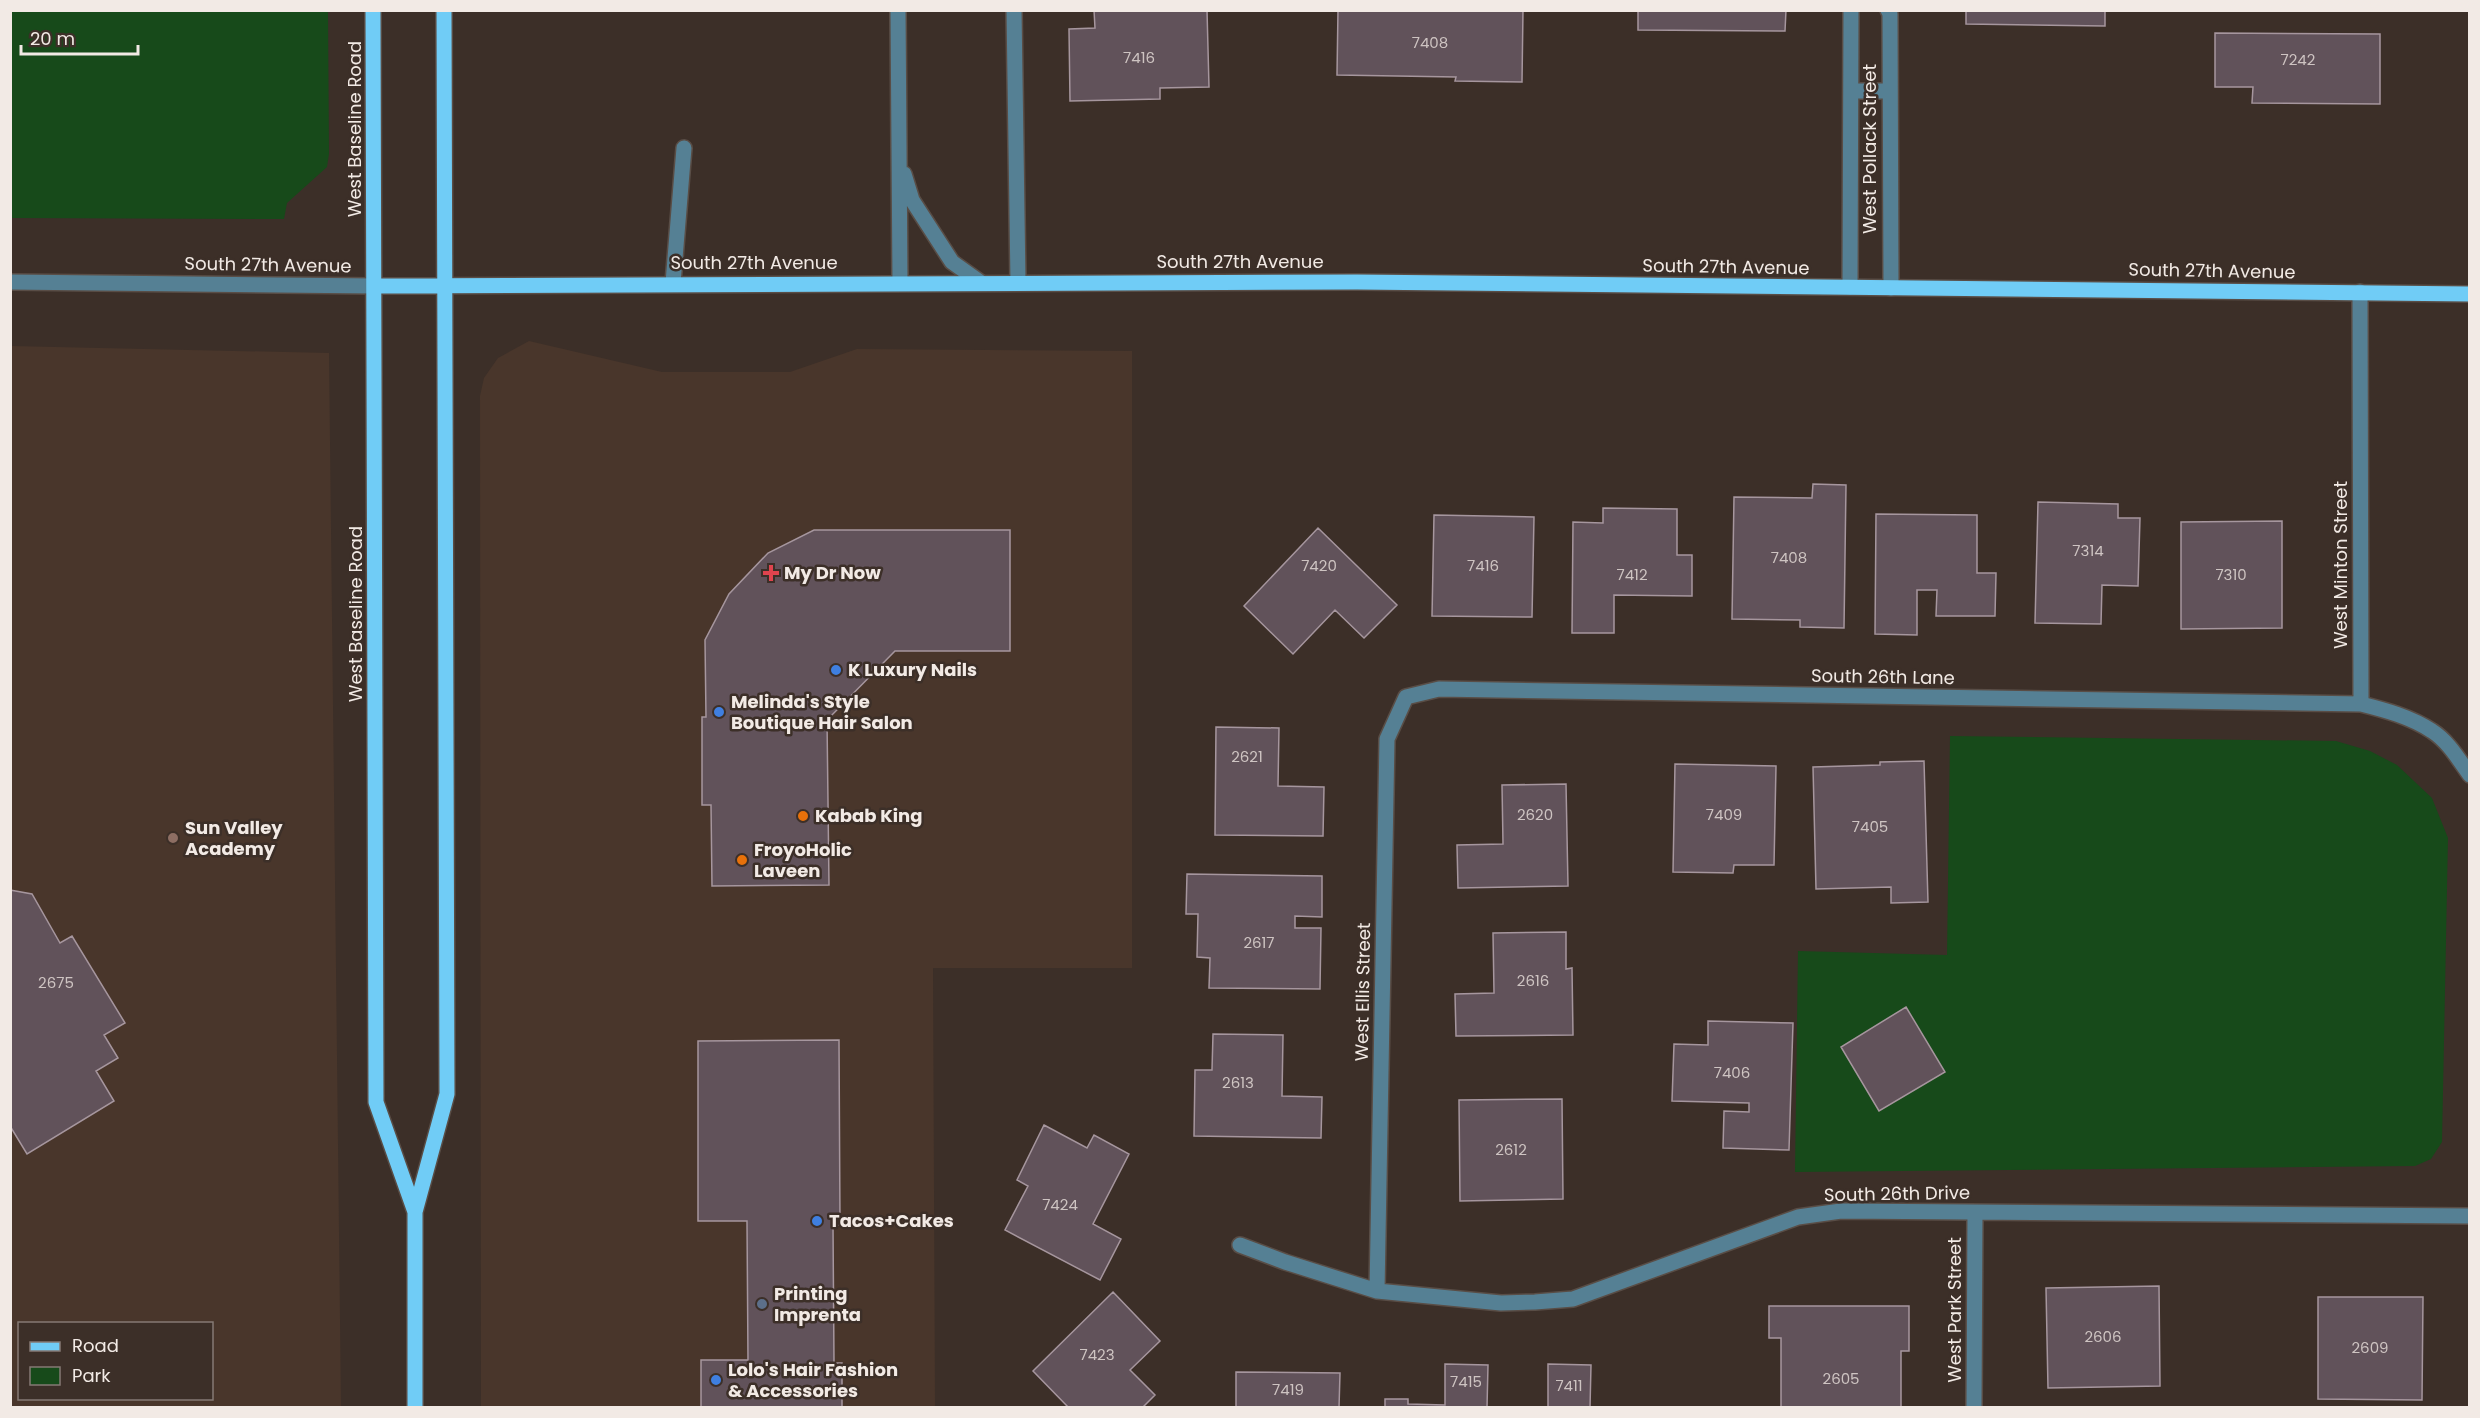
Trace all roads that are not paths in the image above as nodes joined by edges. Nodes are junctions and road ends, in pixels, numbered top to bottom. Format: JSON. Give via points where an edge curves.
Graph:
{"nodes":[{"id":1,"x":373,"y":10,"type":"edge"},
{"id":2,"x":444,"y":10,"type":"edge"},
{"id":3,"x":898,"y":10,"type":"edge"},
{"id":4,"x":1014,"y":10,"type":"edge"},
{"id":5,"x":1851,"y":10,"type":"edge"},
{"id":6,"x":1888,"y":10,"type":"edge"},
{"id":7,"x":1851,"y":92,"type":"junction"},
{"id":8,"x":1890,"y":92,"type":"junction"},
{"id":9,"x":684,"y":148,"type":"dead end"},
{"id":10,"x":899,"y":157,"type":"junction"},
{"id":11,"x":10,"y":282,"type":"edge"},
{"id":12,"x":900,"y":282,"type":"junction"},
{"id":13,"x":980,"y":282,"type":"junction"},
{"id":14,"x":1018,"y":282,"type":"junction"},
{"id":15,"x":673,"y":284,"type":"junction"},
{"id":16,"x":375,"y":286,"type":"junction"},
{"id":17,"x":444,"y":286,"type":"junction"},
{"id":18,"x":1850,"y":287,"type":"junction"},
{"id":19,"x":1891,"y":288,"type":"junction"},
{"id":20,"x":2360,"y":292,"type":"junction"},
{"id":21,"x":2469,"y":294,"type":"edge"},
{"id":22,"x":1406,"y":698,"type":"joint"},
{"id":23,"x":2361,"y":704,"type":"junction"},
{"id":24,"x":2469,"y":775,"type":"edge"},
{"id":25,"x":415,"y":1212,"type":"junction"},
{"id":26,"x":1975,"y":1213,"type":"junction"},
{"id":27,"x":2469,"y":1216,"type":"edge"},
{"id":28,"x":1240,"y":1245,"type":"dead end"},
{"id":29,"x":1377,"y":1291,"type":"junction"},
{"id":30,"x":415,"y":1407,"type":"edge"},
{"id":31,"x":1974,"y":1407,"type":"edge"}],
"edges":[{"from":1,"to":16,"type":"main road","name":"West Baseline Road"},
{"from":2,"to":17,"type":"main road","name":"West Baseline Road"},
{"from":3,"to":10,"type":"street"},
{"from":4,"to":14,"type":"street"},
{"from":5,"to":7,"type":"street","name":"West Pollack Street"},
{"from":6,"to":8,"type":"street","name":"West Pollack Street"},
{"from":7,"to":8,"type":"street"},
{"from":7,"to":18,"type":"street","name":"West Pollack Street"},
{"from":8,"to":19,"type":"street","name":"West Pollack Street"},
{"from":9,"to":15,"type":"street"},
{"from":10,"to":12,"type":"street"},
{"from":10,"to":13,"type":"street","via":[[912,201],[952,262]]},
{"from":11,"to":16,"type":"street","name":"South 27th Avenue"},
{"from":12,"to":13,"type":"main road","name":"South 27th Avenue"},
{"from":12,"to":15,"type":"main road","name":"South 27th Avenue"},
{"from":13,"to":14,"type":"main road","name":"South 27th Avenue"},
{"from":14,"to":18,"type":"main road","name":"South 27th Avenue"},
{"from":15,"to":17,"type":"main road","name":"South 27th Avenue"},
{"from":16,"to":17,"type":"main road","name":"South 27th Avenue"},
{"from":16,"to":25,"type":"main road","name":"West Baseline Road","via":[[376,1102]]},
{"from":17,"to":25,"type":"main road","name":"West Baseline Road","via":[[447,1094]]},
{"from":18,"to":19,"type":"main road","name":"South 27th Avenue"},
{"from":19,"to":20,"type":"main road","name":"South 27th Avenue"},
{"from":20,"to":21,"type":"main road","name":"South 27th Avenue"},
{"from":20,"to":23,"type":"street","name":"West Minton Street"},
{"from":22,"to":23,"type":"street","name":"South 26th Lane","via":[[1439,689]]},
{"from":22,"to":29,"type":"street","name":"West Ellis Street","via":[[1387,739]]},
{"from":23,"to":24,"type":"street","via":[[2392,712],[2433,732]]},
{"from":25,"to":30,"type":"main road","name":"West Baseline Road"},
{"from":26,"to":27,"type":"street","name":"South 26th Drive"},
{"from":26,"to":29,"type":"street","name":"South 26th Drive","via":[[1841,1211],[1798,1217],[1573,1299],[1501,1303]]},
{"from":26,"to":31,"type":"street","name":"West Park Street"},
{"from":28,"to":29,"type":"street","name":"South 26th Drive"}]}
